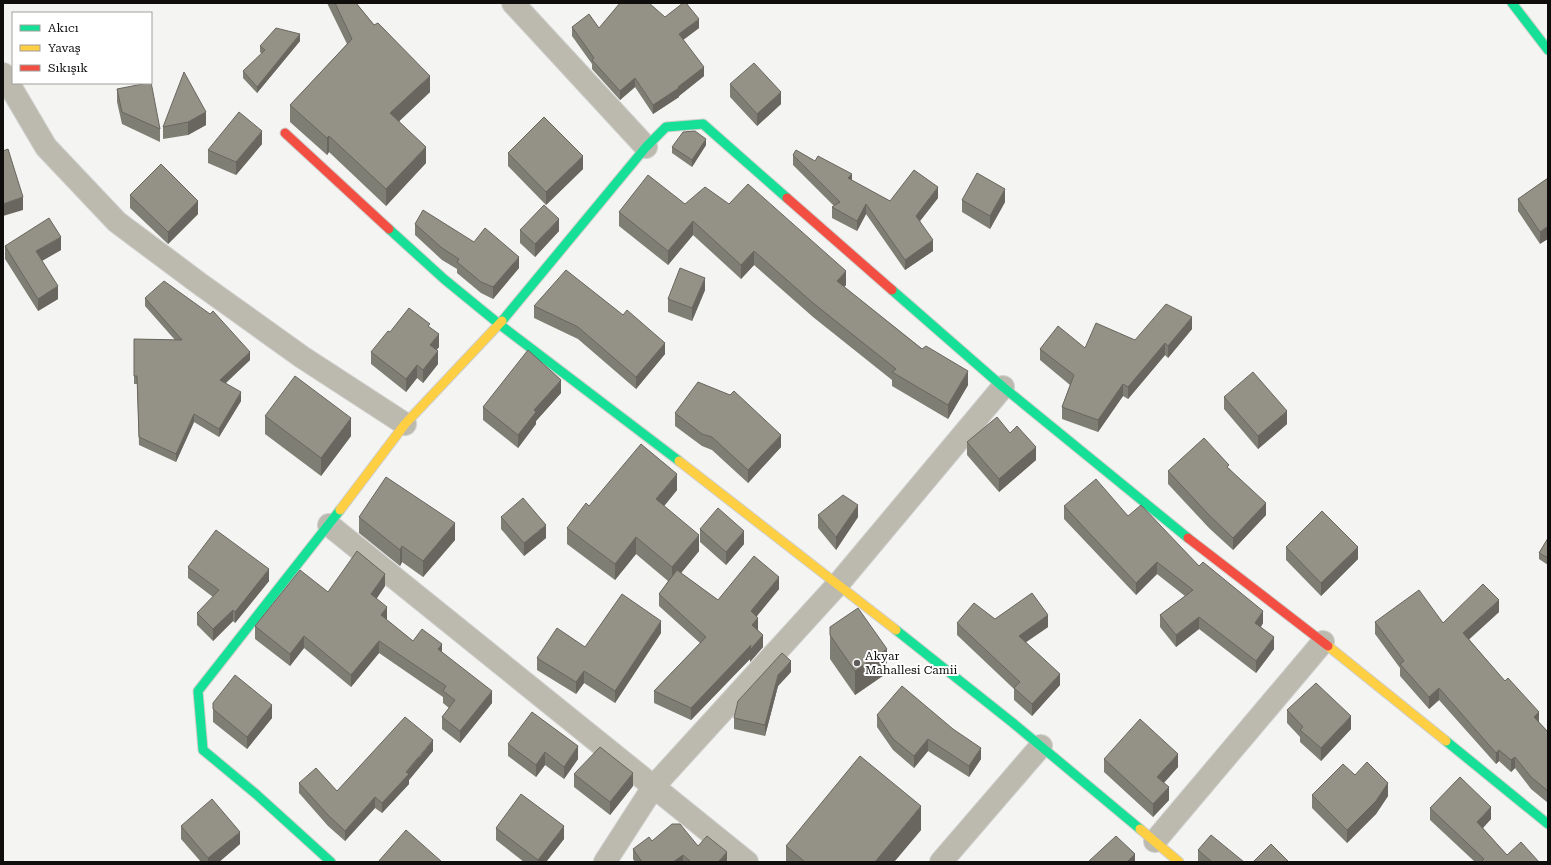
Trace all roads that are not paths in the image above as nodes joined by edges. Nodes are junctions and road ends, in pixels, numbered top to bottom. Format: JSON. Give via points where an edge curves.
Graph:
{"nodes":[{"id":1,"x":513,"y":3,"type":"edge"},
{"id":2,"x":1512,"y":3,"type":"edge"},
{"id":3,"x":1548,"y":50,"type":"edge"},
{"id":4,"x":3,"y":74,"type":"edge"},
{"id":5,"x":285,"y":133,"type":"dead end"},
{"id":6,"x":646,"y":147,"type":"junction"},
{"id":7,"x":499,"y":324,"type":"junction"},
{"id":8,"x":1004,"y":387,"type":"junction"},
{"id":9,"x":405,"y":424,"type":"junction"},
{"id":10,"x":329,"y":525,"type":"junction"},
{"id":11,"x":839,"y":583,"type":"junction"},
{"id":12,"x":1323,"y":642,"type":"junction"},
{"id":13,"x":1041,"y":746,"type":"junction"},
{"id":14,"x":654,"y":786,"type":"junction"},
{"id":15,"x":1548,"y":824,"type":"edge"},
{"id":16,"x":1155,"y":841,"type":"junction"},
{"id":17,"x":331,"y":862,"type":"edge"},
{"id":18,"x":605,"y":862,"type":"edge"},
{"id":19,"x":747,"y":862,"type":"edge"},
{"id":20,"x":941,"y":862,"type":"edge"},
{"id":21,"x":1179,"y":862,"type":"edge"}],
"edges":[{"from":1,"to":6,"type":"street"},
{"from":2,"to":3,"type":"street"},
{"from":4,"to":9,"type":"street","via":[[46,147],[117,222],[302,357]]},
{"from":5,"to":7,"type":"street","via":[[444,280]]},
{"from":6,"to":7,"type":"street"},
{"from":6,"to":8,"type":"street","via":[[666,127],[703,124]]},
{"from":7,"to":9,"type":"street"},
{"from":7,"to":11,"type":"street"},
{"from":8,"to":11,"type":"street"},
{"from":8,"to":12,"type":"street","via":[[1180,531]]},
{"from":9,"to":10,"type":"street"},
{"from":10,"to":14,"type":"street"},
{"from":10,"to":17,"type":"street","via":[[198,691],[203,750]]},
{"from":11,"to":13,"type":"street"},
{"from":11,"to":14,"type":"street"},
{"from":12,"to":15,"type":"street"},
{"from":12,"to":16,"type":"street"},
{"from":13,"to":16,"type":"street"},
{"from":13,"to":20,"type":"street"},
{"from":14,"to":18,"type":"street"},
{"from":14,"to":19,"type":"street"},
{"from":16,"to":21,"type":"street"}]}
